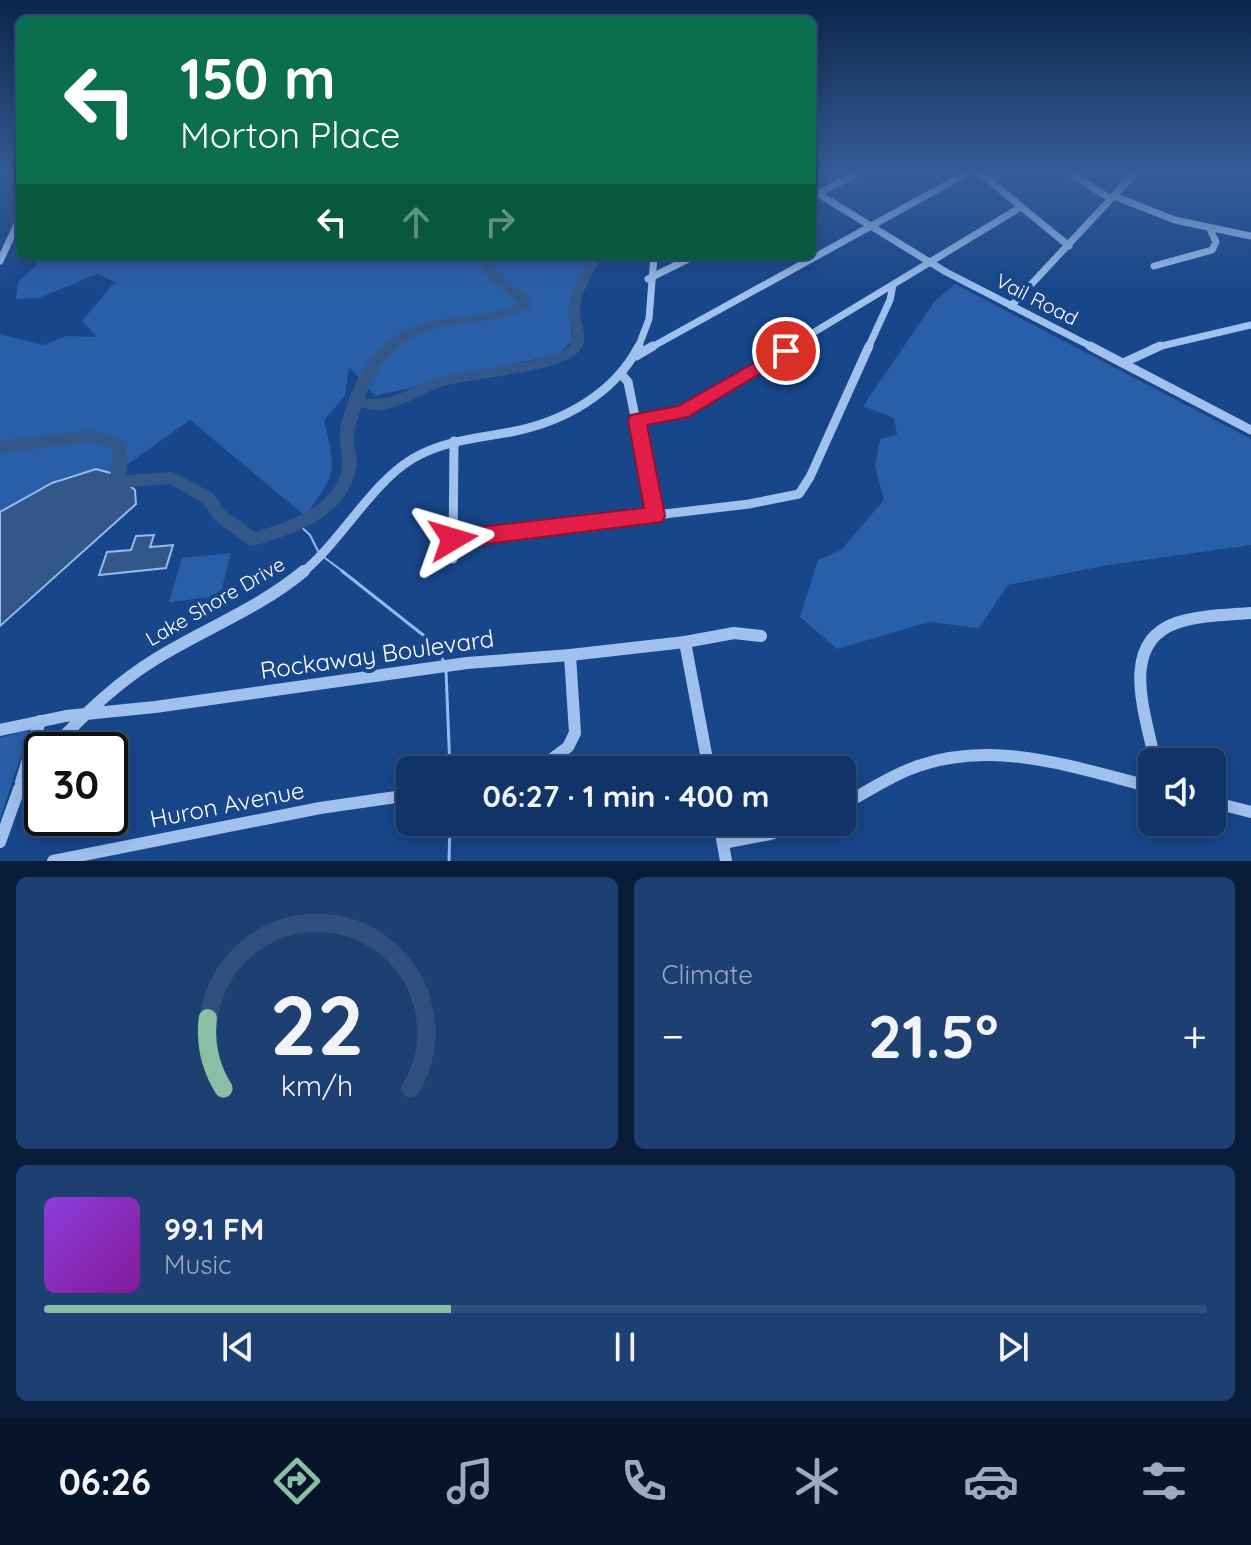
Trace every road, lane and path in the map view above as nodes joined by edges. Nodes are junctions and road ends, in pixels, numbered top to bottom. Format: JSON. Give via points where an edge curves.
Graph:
{"nodes":[{"id":1,"x":846,"y":212,"type":"edge"},
{"id":2,"x":896,"y":212,"type":"edge"},
{"id":3,"x":1013,"y":212,"type":"edge"},
{"id":4,"x":1027,"y":212,"type":"edge"},
{"id":5,"x":1099,"y":212,"type":"edge"},
{"id":6,"x":1153,"y":212,"type":"edge"},
{"id":7,"x":871,"y":226,"type":"junction"},
{"id":8,"x":16,"y":227,"type":"edge"},
{"id":9,"x":1210,"y":229,"type":"junction"},
{"id":10,"x":1251,"y":236,"type":"edge"},
{"id":11,"x":1069,"y":246,"type":"junction"},
{"id":12,"x":816,"y":256,"type":"edge"},
{"id":13,"x":653,"y":260,"type":"edge"},
{"id":14,"x":686,"y":260,"type":"edge"},
{"id":15,"x":809,"y":260,"type":"edge"},
{"id":16,"x":0,"y":261,"type":"edge"},
{"id":17,"x":931,"y":262,"type":"junction"},
{"id":18,"x":1154,"y":266,"type":"dead end"},
{"id":19,"x":648,"y":279,"type":"junction"},
{"id":20,"x":893,"y":285,"type":"junction"},
{"id":21,"x":1011,"y":306,"type":"junction"},
{"id":22,"x":1251,"y":325,"type":"edge"},
{"id":23,"x":633,"y":357,"type":"junction"},
{"id":24,"x":1123,"y":363,"type":"junction"},
{"id":25,"x":621,"y":374,"type":"junction"},
{"id":26,"x":637,"y":420,"type":"junction"},
{"id":27,"x":1251,"y":430,"type":"edge"},
{"id":28,"x":454,"y":441,"type":"junction"},
{"id":29,"x":655,"y":516,"type":"junction"},
{"id":30,"x":453,"y":539,"type":"junction"},
{"id":31,"x":453,"y":559,"type":"dead end"},
{"id":32,"x":1251,"y":613,"type":"edge"},
{"id":33,"x":761,"y":636,"type":"dead end"},
{"id":34,"x":685,"y":642,"type":"junction"},
{"id":35,"x":570,"y":655,"type":"junction"},
{"id":36,"x":85,"y":714,"type":"junction"},
{"id":37,"x":40,"y":721,"type":"junction"},
{"id":38,"x":0,"y":730,"type":"edge"},
{"id":39,"x":68,"y":732,"type":"edge"},
{"id":40,"x":1152,"y":748,"type":"edge"},
{"id":41,"x":556,"y":756,"type":"edge"},
{"id":42,"x":706,"y":756,"type":"edge"},
{"id":43,"x":24,"y":782,"type":"edge"},
{"id":44,"x":1138,"y":784,"type":"edge"},
{"id":45,"x":19,"y":789,"type":"junction"},
{"id":46,"x":396,"y":797,"type":"edge"},
{"id":47,"x":856,"y":798,"type":"edge"},
{"id":48,"x":1226,"y":806,"type":"edge"},
{"id":49,"x":1251,"y":812,"type":"edge"},
{"id":50,"x":722,"y":836,"type":"edge"},
{"id":51,"x":760,"y":836,"type":"edge"},
{"id":52,"x":0,"y":842,"type":"edge"},
{"id":53,"x":723,"y":843,"type":"junction"},
{"id":54,"x":53,"y":861,"type":"edge"},
{"id":55,"x":726,"y":861,"type":"edge"}],
"edges":[{"from":1,"to":7,"type":"street","name":"Vail Road"},
{"from":2,"to":7,"type":"street"},
{"from":3,"to":17,"type":"street"},
{"from":4,"to":11,"type":"street"},
{"from":5,"to":11,"type":"street"},
{"from":6,"to":9,"type":"street"},
{"from":7,"to":12,"type":"street"},
{"from":7,"to":17,"type":"street","name":"Vail Road"},
{"from":8,"to":16,"type":"street"},
{"from":9,"to":10,"type":"street"},
{"from":9,"to":18,"type":"street","via":[[1216,242],[1212,250]]},
{"from":11,"to":21,"type":"street"},
{"from":13,"to":19,"type":"street","name":"Lake Shore Drive"},
{"from":14,"to":19,"type":"street"},
{"from":15,"to":23,"type":"street"},
{"from":17,"to":20,"type":"street"},
{"from":17,"to":21,"type":"street","name":"Vail Road"},
{"from":19,"to":23,"type":"street","name":"Lake Shore Drive","via":[[648,321]]},
{"from":20,"to":26,"type":"street","via":[[682,413]]},
{"from":20,"to":29,"type":"street","via":[[799,494]]},
{"from":21,"to":24,"type":"street","name":"Vail Road"},
{"from":22,"to":24,"type":"street","via":[[1131,356]]},
{"from":23,"to":25,"type":"street","name":"Lake Shore Drive"},
{"from":24,"to":27,"type":"street","name":"Vail Road"},
{"from":25,"to":26,"type":"street"},
{"from":25,"to":28,"type":"street","name":"Lake Shore Drive","via":[[597,396],[551,421]]},
{"from":26,"to":29,"type":"street"},
{"from":28,"to":30,"type":"street"},
{"from":28,"to":36,"type":"street","name":"Lake Shore Drive","via":[[395,471],[328,550],[267,598],[152,661]]},
{"from":29,"to":30,"type":"street"},
{"from":30,"to":31,"type":"street"},
{"from":32,"to":40,"type":"street","via":[[1167,626],[1145,642],[1138,664]]},
{"from":33,"to":34,"type":"street","name":"Rockaway Boulevard","via":[[734,633]]},
{"from":34,"to":35,"type":"street","name":"Rockaway Boulevard"},
{"from":34,"to":42,"type":"street"},
{"from":35,"to":36,"type":"street","name":"Rockaway Boulevard","via":[[467,663]]},
{"from":35,"to":41,"type":"street","via":[[575,733]]},
{"from":36,"to":37,"type":"street","name":"Rockaway Boulevard"},
{"from":36,"to":39,"type":"street","name":"Lake Shore Drive"},
{"from":37,"to":38,"type":"street","name":"Rockaway Boulevard"},
{"from":37,"to":45,"type":"street"},
{"from":43,"to":45,"type":"street"},
{"from":44,"to":47,"type":"street","via":[[1012,754],[974,753],[917,767]]},
{"from":45,"to":52,"type":"street"},
{"from":46,"to":54,"type":"street","name":"Huron Avenue"},
{"from":48,"to":49,"type":"street"},
{"from":50,"to":53,"type":"street"},
{"from":51,"to":53,"type":"street"},
{"from":53,"to":55,"type":"street"}]}
